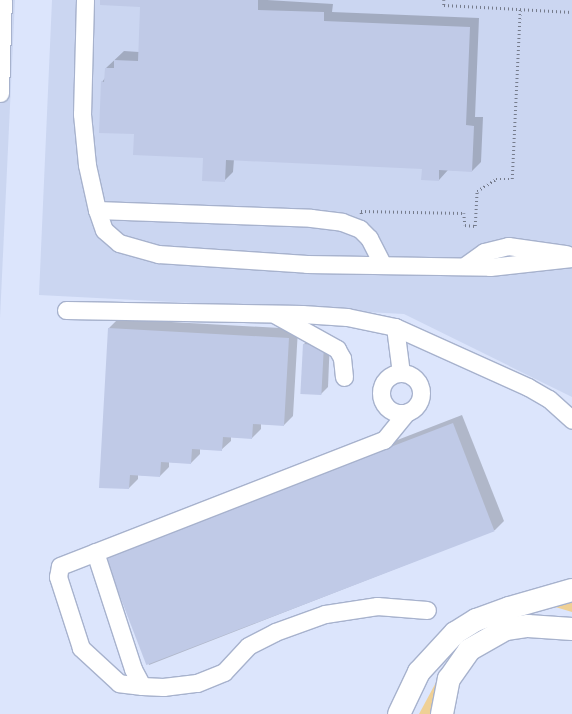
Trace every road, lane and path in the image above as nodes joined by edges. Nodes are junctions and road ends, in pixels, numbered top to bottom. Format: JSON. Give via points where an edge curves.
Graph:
{"nodes":[{"id":1,"x":3,"y":0,"type":"edge"},
{"id":2,"x":85,"y":0,"type":"edge"},
{"id":3,"x":444,"y":0,"type":"edge"},
{"id":4,"x":520,"y":9,"type":"junction"},
{"id":5,"x":572,"y":12,"type":"edge"},
{"id":6,"x":0,"y":93,"type":"edge"},
{"id":7,"x":97,"y":210,"type":"junction"},
{"id":8,"x":360,"y":229,"type":"junction"},
{"id":9,"x":572,"y":257,"type":"edge"},
{"id":10,"x":383,"y":265,"type":"junction"},
{"id":11,"x":66,"y":310,"type":"dead end"},
{"id":12,"x":274,"y":314,"type":"junction"},
{"id":13,"x":395,"y":327,"type":"junction"},
{"id":14,"x":401,"y":373,"type":"junction"},
{"id":15,"x":344,"y":377,"type":"dead end"},
{"id":16,"x":381,"y":397,"type":"junction"},
{"id":17,"x":406,"y":413,"type":"junction"},
{"id":18,"x":572,"y":420,"type":"edge"},
{"id":19,"x":384,"y":440,"type":"junction"},
{"id":20,"x":95,"y":552,"type":"junction"},
{"id":21,"x":572,"y":590,"type":"edge"},
{"id":22,"x":427,"y":610,"type":"dead end"},
{"id":23,"x":572,"y":629,"type":"edge"},
{"id":24,"x":142,"y":686,"type":"junction"},
{"id":25,"x":399,"y":714,"type":"edge"},
{"id":26,"x":442,"y":714,"type":"edge"}],
"edges":[{"from":1,"to":6,"type":"lane"},
{"from":2,"to":7,"type":"lane","via":[[82,114],[86,165]]},
{"from":3,"to":4,"type":"path","via":[[444,5]]},
{"from":4,"to":5,"type":"path"},
{"from":4,"to":8,"type":"path","via":[[512,179],[496,179],[477,191],[475,226],[465,225],[464,213],[361,211]]},
{"from":7,"to":8,"type":"lane","via":[[311,218],[342,222]]},
{"from":7,"to":10,"type":"lane","via":[[104,230],[119,243],[140,251],[307,264]]},
{"from":8,"to":10,"type":"lane","via":[[375,246]]},
{"from":9,"to":10,"type":"lane","via":[[508,246],[484,252],[466,265]]},
{"from":11,"to":12,"type":"lane"},
{"from":12,"to":13,"type":"lane","via":[[347,317]]},
{"from":12,"to":15,"type":"lane","via":[[337,349],[342,358]]},
{"from":13,"to":14,"type":"lane"},
{"from":13,"to":18,"type":"lane","via":[[528,387],[549,399]]},
{"from":14,"to":16,"type":"lane","via":[[385,380]]},
{"from":14,"to":17,"type":"lane","via":[[413,377],[421,394],[416,406]]},
{"from":16,"to":17,"type":"lane","via":[[387,408]]},
{"from":16,"to":19,"type":"lane"},
{"from":17,"to":19,"type":"lane"},
{"from":19,"to":20,"type":"lane"},
{"from":20,"to":24,"type":"lane","via":[[133,669]]},
{"from":20,"to":24,"type":"lane","via":[[63,564],[58,573],[81,648],[119,683]]},
{"from":21,"to":25,"type":"main road","via":[[476,620],[454,633],[419,672]]},
{"from":22,"to":24,"type":"lane","via":[[377,606],[325,614],[248,646],[224,672],[197,683],[163,687]]},
{"from":23,"to":26,"type":"main road","via":[[528,626],[506,629],[470,650],[449,679]]}]}
